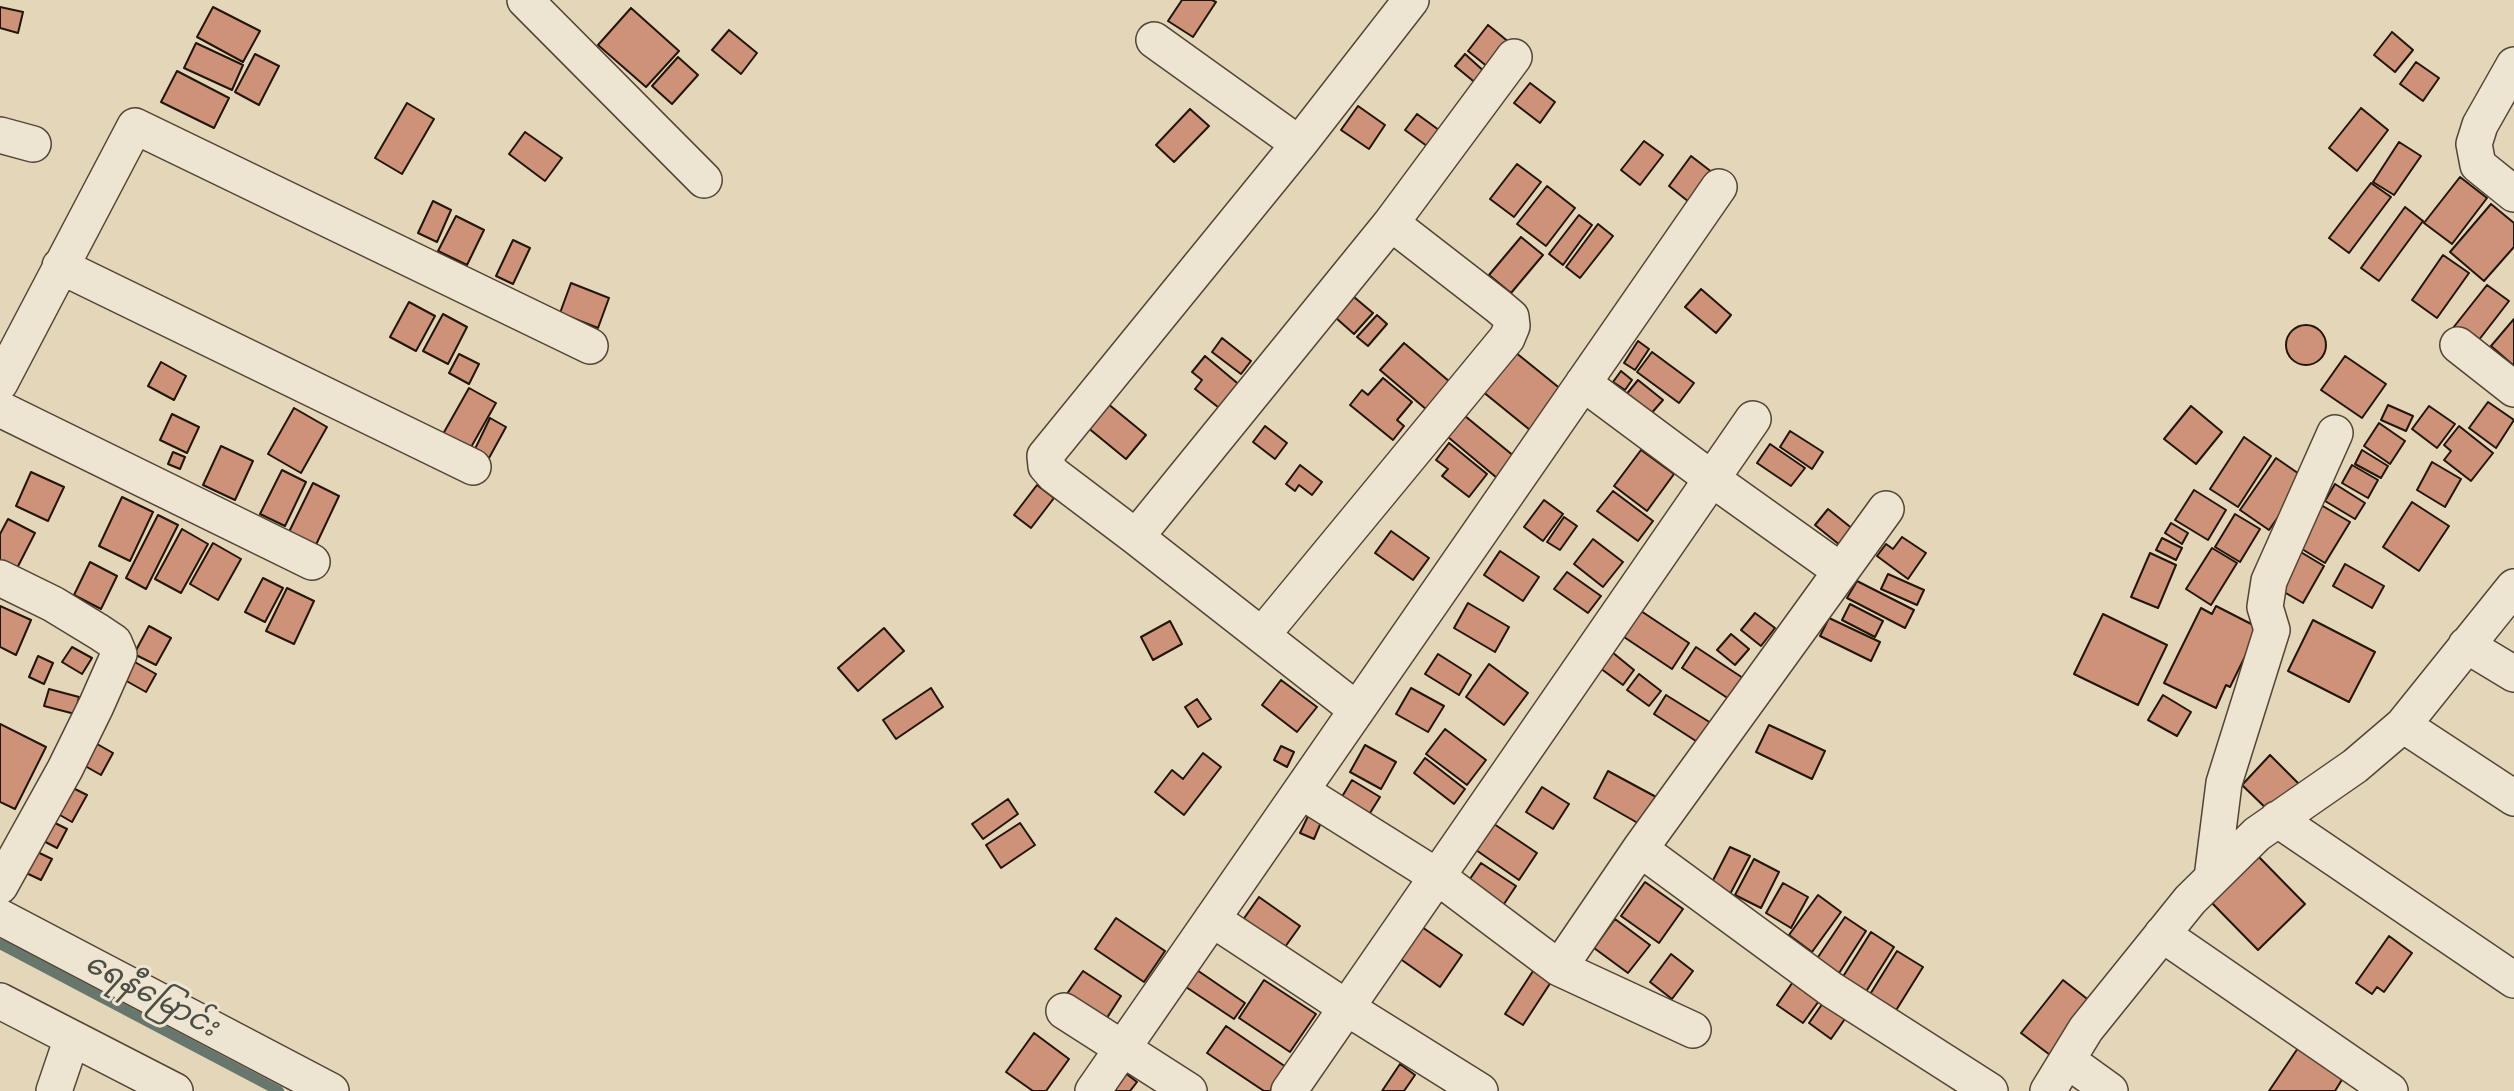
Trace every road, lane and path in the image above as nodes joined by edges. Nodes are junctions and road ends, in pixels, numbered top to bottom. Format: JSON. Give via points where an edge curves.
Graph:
{"nodes":[{"id":1,"x":525,"y":0,"type":"edge"},
{"id":2,"x":1411,"y":0,"type":"edge"},
{"id":3,"x":1154,"y":40,"type":"dead end"},
{"id":4,"x":1514,"y":57,"type":"dead end"},
{"id":5,"x":2514,"y":65,"type":"edge"},
{"id":6,"x":1298,"y":144,"type":"junction"},
{"id":7,"x":704,"y":180,"type":"dead end"},
{"id":8,"x":1719,"y":187,"type":"dead end"},
{"id":9,"x":2514,"y":194,"type":"edge"},
{"id":10,"x":1391,"y":223,"type":"junction"},
{"id":11,"x":60,"y":266,"type":"junction"},
{"id":12,"x":2458,"y":345,"type":"dead end"},
{"id":13,"x":590,"y":346,"type":"dead end"},
{"id":14,"x":0,"y":383,"type":"edge"},
{"id":15,"x":1583,"y":383,"type":"junction"},
{"id":16,"x":2514,"y":389,"type":"edge"},
{"id":17,"x":0,"y":409,"type":"edge"},
{"id":18,"x":1753,"y":419,"type":"dead end"},
{"id":19,"x":2335,"y":433,"type":"dead end"},
{"id":20,"x":473,"y":467,"type":"dead end"},
{"id":21,"x":1712,"y":479,"type":"junction"},
{"id":22,"x":1886,"y":509,"type":"dead end"},
{"id":23,"x":1136,"y":537,"type":"junction"},
{"id":24,"x":312,"y":562,"type":"dead end"},
{"id":25,"x":1841,"y":571,"type":"junction"},
{"id":26,"x":0,"y":578,"type":"edge"},
{"id":27,"x":2514,"y":587,"type":"edge"},
{"id":28,"x":1262,"y":635,"type":"junction"},
{"id":29,"x":2466,"y":645,"type":"junction"},
{"id":30,"x":2514,"y":674,"type":"edge"},
{"id":31,"x":1357,"y":710,"type":"junction"},
{"id":32,"x":2403,"y":725,"type":"junction"},
{"id":33,"x":1301,"y":791,"type":"junction"},
{"id":34,"x":2514,"y":799,"type":"edge"},
{"id":35,"x":2277,"y":819,"type":"junction"},
{"id":36,"x":1640,"y":849,"type":"junction"},
{"id":37,"x":1438,"y":877,"type":"junction"},
{"id":38,"x":2212,"y":878,"type":"junction"},
{"id":39,"x":0,"y":886,"type":"edge"},
{"id":40,"x":0,"y":917,"type":"edge"},
{"id":41,"x":1212,"y":919,"type":"junction"},
{"id":42,"x":2162,"y":934,"type":"junction"},
{"id":43,"x":1559,"y":968,"type":"junction"},
{"id":44,"x":2514,"y":980,"type":"edge"},
{"id":45,"x":0,"y":1001,"type":"edge"},
{"id":46,"x":1347,"y":1008,"type":"junction"},
{"id":47,"x":1065,"y":1011,"type":"dead end"},
{"id":48,"x":1693,"y":1030,"type":"dead end"},
{"id":49,"x":72,"y":1038,"type":"junction"},
{"id":50,"x":1123,"y":1048,"type":"junction"},
{"id":51,"x":2067,"y":1060,"type":"junction"},
{"id":52,"x":54,"y":1091,"type":"edge"},
{"id":53,"x":175,"y":1091,"type":"edge"},
{"id":54,"x":331,"y":1091,"type":"edge"},
{"id":55,"x":1093,"y":1091,"type":"edge"},
{"id":56,"x":1189,"y":1091,"type":"edge"},
{"id":57,"x":1289,"y":1091,"type":"edge"},
{"id":58,"x":1479,"y":1091,"type":"edge"},
{"id":59,"x":1990,"y":1091,"type":"edge"},
{"id":60,"x":2048,"y":1091,"type":"edge"},
{"id":61,"x":2110,"y":1091,"type":"edge"},
{"id":62,"x":2390,"y":1091,"type":"edge"}],
"edges":[{"from":1,"to":7,"type":"street"},
{"from":2,"to":6,"type":"street"},
{"from":3,"to":6,"type":"street"},
{"from":4,"to":10,"type":"street"},
{"from":5,"to":9,"type":"street","via":[[2474,144],[2477,165]]},
{"from":6,"to":23,"type":"street","via":[[1045,456],[1054,475]]},
{"from":8,"to":15,"type":"street"},
{"from":10,"to":23,"type":"street"},
{"from":10,"to":28,"type":"street","via":[[1511,317],[1512,326],[1507,338]]},
{"from":11,"to":13,"type":"street","via":[[135,126]]},
{"from":11,"to":14,"type":"street"},
{"from":11,"to":20,"type":"street"},
{"from":12,"to":16,"type":"street"},
{"from":15,"to":21,"type":"street"},
{"from":15,"to":31,"type":"street"},
{"from":17,"to":24,"type":"street"},
{"from":18,"to":21,"type":"street"},
{"from":19,"to":38,"type":"street","via":[[2269,581],[2265,607],[2272,630],[2224,783]]},
{"from":21,"to":25,"type":"street"},
{"from":21,"to":37,"type":"street"},
{"from":22,"to":25,"type":"street"},
{"from":23,"to":28,"type":"street"},
{"from":25,"to":36,"type":"street"},
{"from":26,"to":39,"type":"street","via":[[99,632],[114,642],[119,654],[65,769]]},
{"from":27,"to":29,"type":"street"},
{"from":28,"to":31,"type":"street"},
{"from":29,"to":30,"type":"street"},
{"from":29,"to":32,"type":"street"},
{"from":31,"to":33,"type":"street"},
{"from":32,"to":34,"type":"street"},
{"from":32,"to":35,"type":"street","via":[[2355,766]]},
{"from":33,"to":37,"type":"street"},
{"from":33,"to":41,"type":"street"},
{"from":35,"to":38,"type":"street"},
{"from":35,"to":44,"type":"street"},
{"from":36,"to":43,"type":"street"},
{"from":36,"to":59,"type":"street","via":[[1832,990]]},
{"from":37,"to":43,"type":"street"},
{"from":37,"to":46,"type":"street"},
{"from":38,"to":42,"type":"street"},
{"from":40,"to":54,"type":"street"},
{"from":41,"to":46,"type":"street"},
{"from":41,"to":50,"type":"street"},
{"from":42,"to":51,"type":"street"},
{"from":42,"to":62,"type":"street"},
{"from":43,"to":48,"type":"street"},
{"from":45,"to":49,"type":"street"},
{"from":46,"to":57,"type":"street"},
{"from":46,"to":58,"type":"street"},
{"from":47,"to":50,"type":"street"},
{"from":49,"to":52,"type":"street"},
{"from":49,"to":53,"type":"street"},
{"from":50,"to":55,"type":"street"},
{"from":50,"to":56,"type":"street"},
{"from":51,"to":60,"type":"street"},
{"from":51,"to":61,"type":"street"}]}
